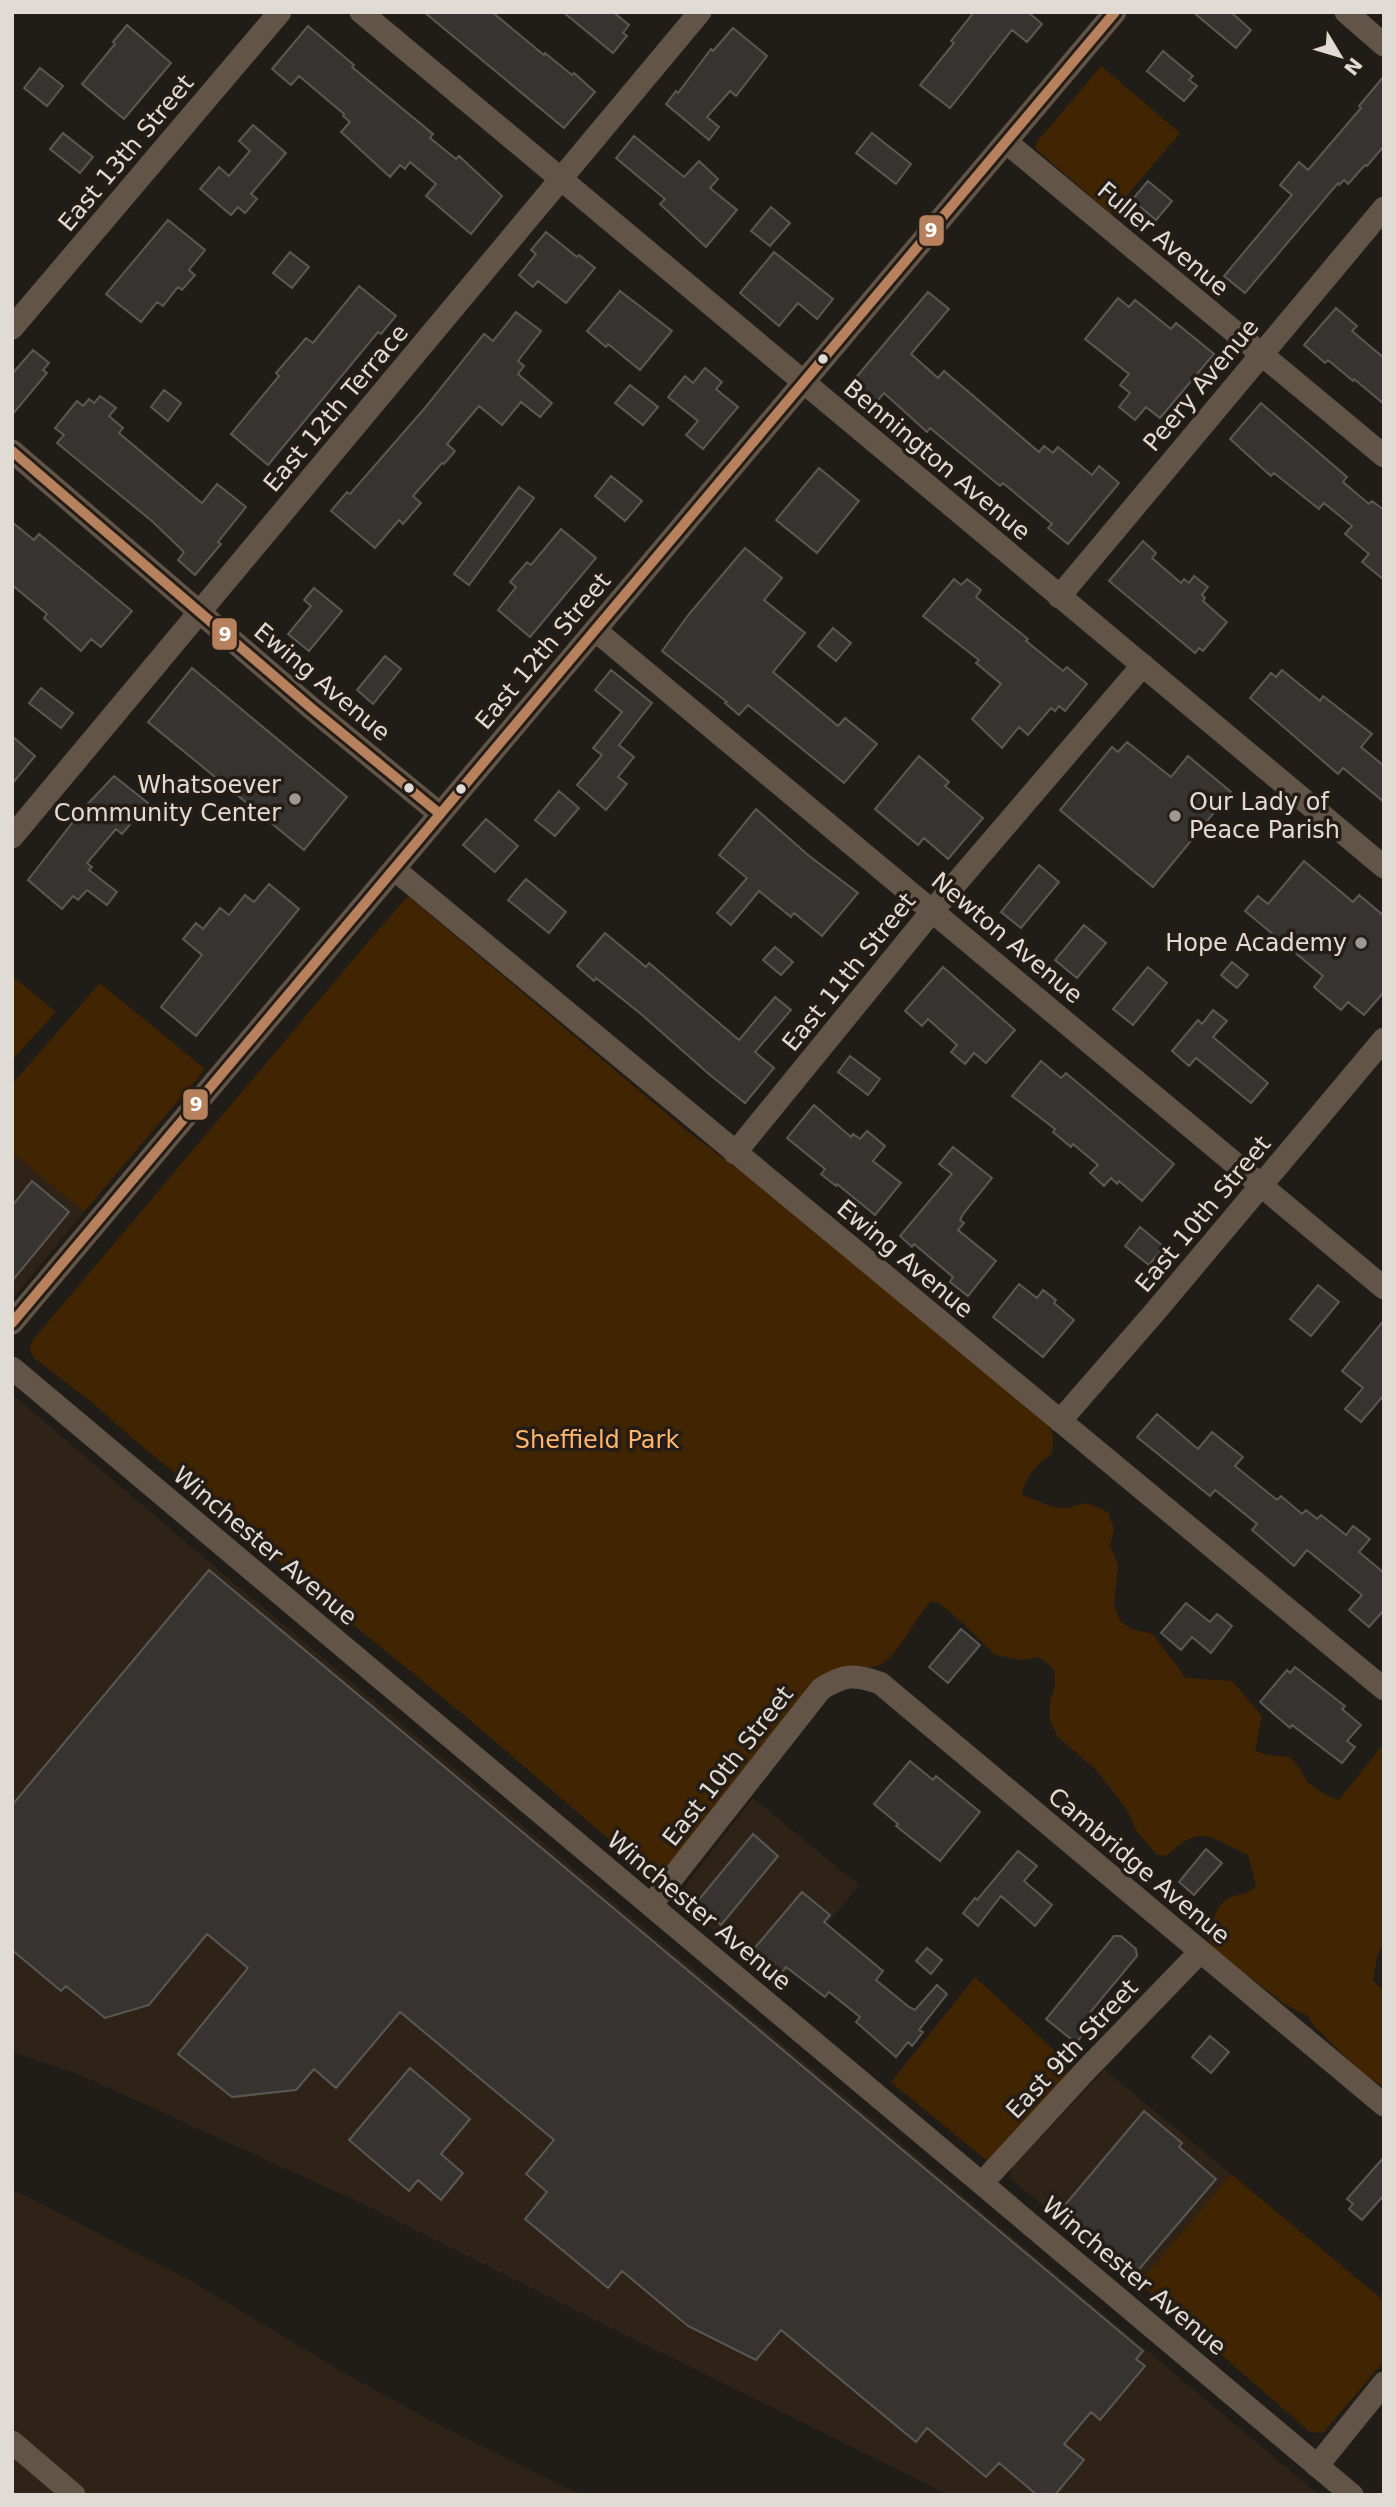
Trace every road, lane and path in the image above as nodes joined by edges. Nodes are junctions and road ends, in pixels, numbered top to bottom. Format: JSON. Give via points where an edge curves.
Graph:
{"nodes":[{"id":1,"x":279,"y":12,"type":"edge"},
{"id":2,"x":361,"y":12,"type":"edge"},
{"id":3,"x":701,"y":12,"type":"edge"},
{"id":4,"x":1115,"y":12,"type":"edge"},
{"id":5,"x":1346,"y":12,"type":"edge"},
{"id":6,"x":1384,"y":44,"type":"edge"},
{"id":7,"x":1006,"y":142,"type":"junction"},
{"id":8,"x":559,"y":179,"type":"junction"},
{"id":9,"x":1384,"y":208,"type":"edge"},
{"id":10,"x":12,"y":328,"type":"edge"},
{"id":11,"x":1261,"y":354,"type":"junction"},
{"id":12,"x":803,"y":383,"type":"junction"},
{"id":13,"x":12,"y":452,"type":"edge"},
{"id":14,"x":1384,"y":456,"type":"edge"},
{"id":15,"x":1059,"y":597,"type":"junction"},
{"id":16,"x":200,"y":613,"type":"junction"},
{"id":17,"x":595,"y":630,"type":"junction"},
{"id":18,"x":1143,"y":665,"type":"junction"},
{"id":19,"x":440,"y":814,"type":"junction"},
{"id":20,"x":12,"y":837,"type":"edge"},
{"id":21,"x":1384,"y":867,"type":"edge"},
{"id":22,"x":394,"y":869,"type":"junction"},
{"id":23,"x":933,"y":910,"type":"junction"},
{"id":24,"x":1384,"y":1039,"type":"edge"},
{"id":25,"x":735,"y":1153,"type":"junction"},
{"id":26,"x":1262,"y":1185,"type":"junction"},
{"id":27,"x":1384,"y":1288,"type":"edge"},
{"id":28,"x":12,"y":1323,"type":"edge"},
{"id":29,"x":12,"y":1368,"type":"edge"},
{"id":30,"x":1060,"y":1421,"type":"junction"},
{"id":31,"x":857,"y":1675,"type":"joint"},
{"id":32,"x":1384,"y":1689,"type":"edge"},
{"id":33,"x":651,"y":1905,"type":"junction"},
{"id":34,"x":1200,"y":1952,"type":"junction"},
{"id":35,"x":1384,"y":2105,"type":"edge"},
{"id":36,"x":983,"y":2182,"type":"junction"},
{"id":37,"x":1384,"y":2383,"type":"edge"},
{"id":38,"x":12,"y":2442,"type":"edge"},
{"id":39,"x":1317,"y":2466,"type":"junction"},
{"id":40,"x":74,"y":2495,"type":"edge"},
{"id":41,"x":1352,"y":2495,"type":"edge"}],
"edges":[{"from":1,"to":10,"type":"street","name":"East 13th Street"},
{"from":2,"to":8,"type":"street","name":"Bennington Avenue"},
{"from":3,"to":8,"type":"street","name":"East 12th Terrace"},
{"from":4,"to":7,"type":"street","name":"East 12th Street"},
{"from":5,"to":6,"type":"street"},
{"from":7,"to":11,"type":"street","name":"Fuller Avenue"},
{"from":7,"to":12,"type":"street","name":"East 12th Street"},
{"from":8,"to":12,"type":"street","name":"Bennington Avenue"},
{"from":8,"to":16,"type":"street","name":"East 12th Terrace"},
{"from":9,"to":11,"type":"street","name":"Peery Avenue"},
{"from":11,"to":14,"type":"street","name":"Fuller Avenue"},
{"from":11,"to":15,"type":"street","name":"Peery Avenue"},
{"from":12,"to":15,"type":"street","name":"Bennington Avenue"},
{"from":12,"to":17,"type":"street","name":"East 12th Street"},
{"from":13,"to":16,"type":"street","name":"Ewing Avenue"},
{"from":15,"to":18,"type":"street","name":"Bennington Avenue"},
{"from":16,"to":19,"type":"street","name":"Ewing Avenue"},
{"from":16,"to":20,"type":"street","name":"East 12th Terrace"},
{"from":17,"to":19,"type":"street","name":"East 12th Street"},
{"from":17,"to":23,"type":"street","name":"Newton Avenue"},
{"from":18,"to":21,"type":"street","name":"Bennington Avenue"},
{"from":18,"to":23,"type":"street","name":"East 11th Street"},
{"from":19,"to":22,"type":"street","name":"East 12th Street"},
{"from":22,"to":25,"type":"street","name":"Ewing Avenue"},
{"from":22,"to":28,"type":"street","name":"East 12th Street"},
{"from":23,"to":25,"type":"street","name":"East 11th Street"},
{"from":23,"to":26,"type":"street","name":"Newton Avenue"},
{"from":24,"to":26,"type":"street","name":"East 10th Street"},
{"from":25,"to":30,"type":"street","name":"Ewing Avenue"},
{"from":26,"to":27,"type":"street","name":"Newton Avenue"},
{"from":26,"to":30,"type":"street","name":"East 10th Street"},
{"from":29,"to":33,"type":"street","name":"Winchester Avenue"},
{"from":30,"to":32,"type":"street","name":"Ewing Avenue"},
{"from":31,"to":33,"type":"street","name":"East 10th Street","via":[[837,1679],[821,1689]]},
{"from":31,"to":34,"type":"street","name":"Cambridge Avenue","via":[[880,1683]]},
{"from":33,"to":36,"type":"street","name":"Winchester Avenue"},
{"from":34,"to":35,"type":"street","name":"Cambridge Avenue"},
{"from":34,"to":36,"type":"street","name":"East 9th Street"},
{"from":36,"to":39,"type":"street","name":"Winchester Avenue"},
{"from":37,"to":39,"type":"street"},
{"from":38,"to":40,"type":"street"},
{"from":39,"to":41,"type":"street","name":"Winchester Avenue"}]}
